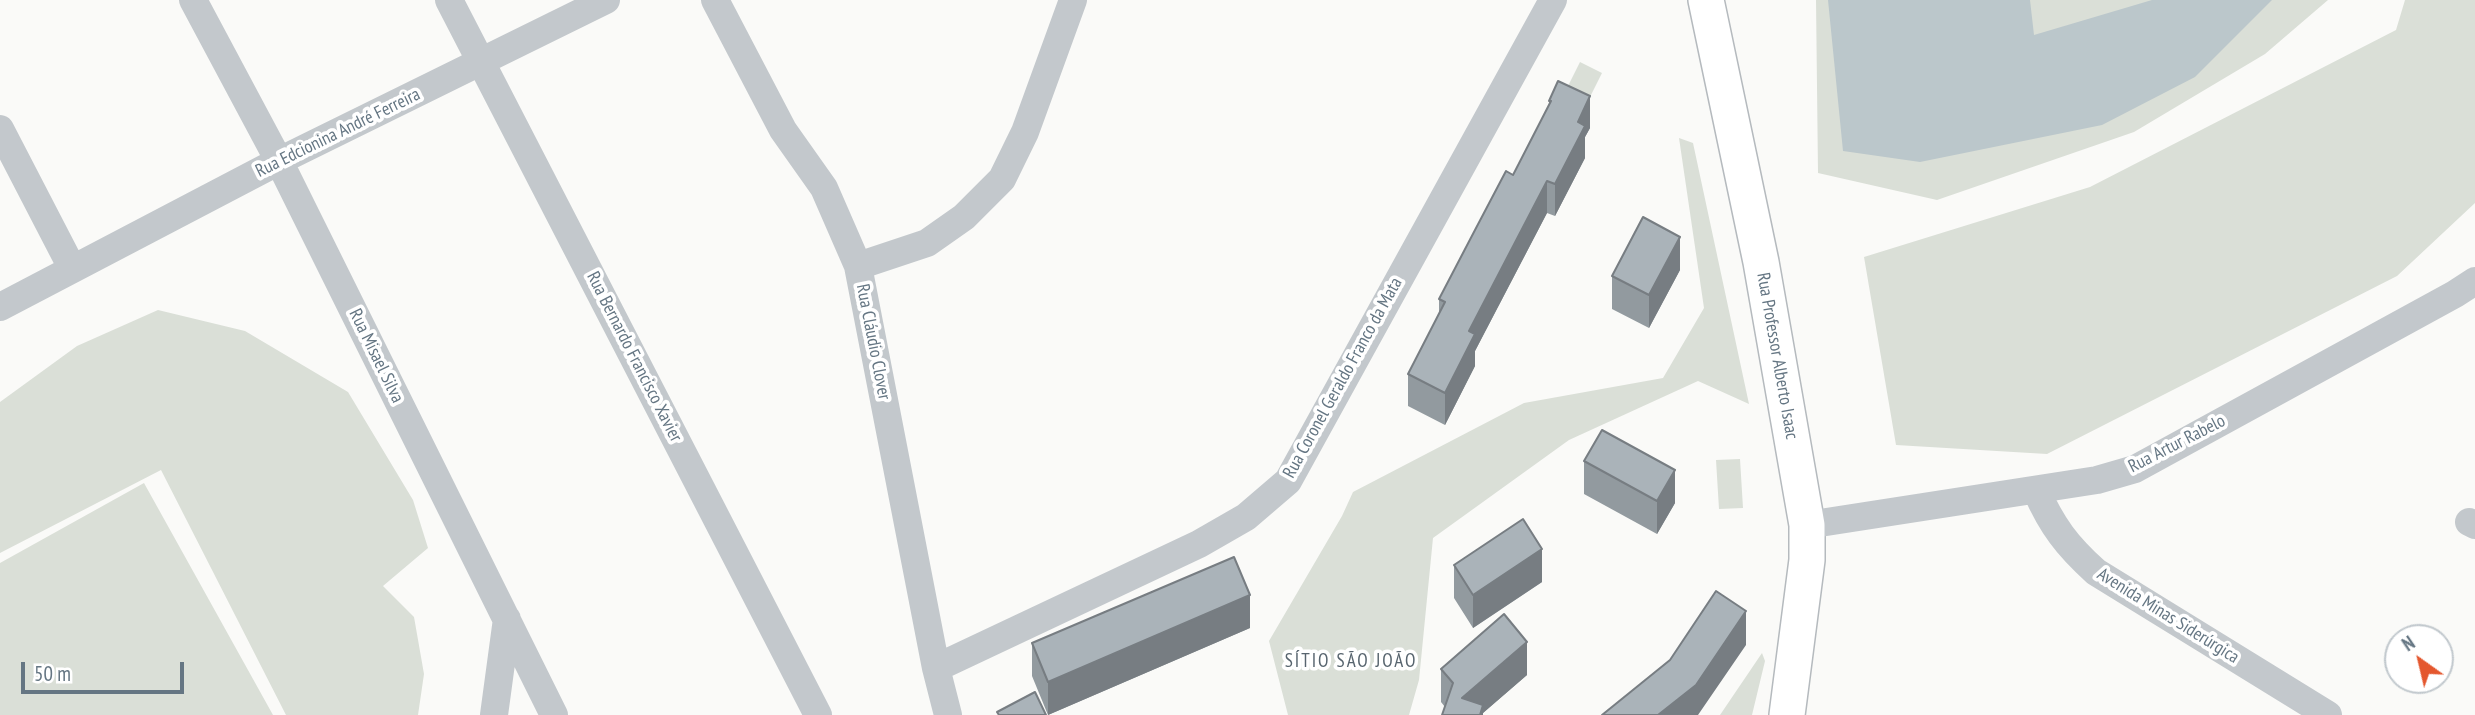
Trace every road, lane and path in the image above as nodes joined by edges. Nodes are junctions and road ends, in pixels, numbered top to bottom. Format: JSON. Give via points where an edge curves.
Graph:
{"nodes":[{"id":1,"x":193,"y":0,"type":"edge"},
{"id":2,"x":449,"y":0,"type":"edge"},
{"id":3,"x":606,"y":0,"type":"edge"},
{"id":4,"x":715,"y":0,"type":"edge"},
{"id":5,"x":1073,"y":0,"type":"edge"},
{"id":6,"x":1553,"y":0,"type":"edge"},
{"id":7,"x":1706,"y":0,"type":"edge"},
{"id":8,"x":481,"y":62,"type":"junction"},
{"id":9,"x":0,"y":129,"type":"edge"},
{"id":10,"x":279,"y":161,"type":"junction"},
{"id":11,"x":858,"y":266,"type":"junction"},
{"id":12,"x":72,"y":268,"type":"junction"},
{"id":13,"x":2475,"y":281,"type":"edge"},
{"id":14,"x":0,"y":307,"type":"edge"},
{"id":15,"x":2036,"y":490,"type":"junction"},
{"id":16,"x":1807,"y":526,"type":"junction"},
{"id":17,"x":507,"y":620,"type":"junction"},
{"id":18,"x":936,"y":668,"type":"junction"},
{"id":19,"x":494,"y":715,"type":"edge"},
{"id":20,"x":554,"y":715,"type":"edge"},
{"id":21,"x":818,"y":715,"type":"edge"},
{"id":22,"x":948,"y":715,"type":"edge"},
{"id":23,"x":1787,"y":715,"type":"edge"},
{"id":24,"x":2328,"y":715,"type":"edge"}],
"edges":[{"from":1,"to":10,"type":"street","name":"Rua Misael Silva"},
{"from":2,"to":8,"type":"street","name":"Rua Bernardo Francisco Xavier"},
{"from":3,"to":8,"type":"street","name":"Rua Edcionina André Ferreira"},
{"from":4,"to":11,"type":"street","name":"Rua Cláudio Clover","via":[[783,130],[824,188]]},
{"from":5,"to":11,"type":"street","via":[[1025,132],[1002,179],[964,217],[927,243]]},
{"from":6,"to":18,"type":"street","name":"Rua Coronel Geraldo Franco da Mata","via":[[1288,481],[1246,517],[1199,544]]},
{"from":7,"to":16,"type":"main road","name":"Rua Professor Alberto Isaac","via":[[1760,262]]},
{"from":8,"to":10,"type":"street","name":"Rua Edcionina André Ferreira"},
{"from":8,"to":21,"type":"street","name":"Rua Bernardo Francisco Xavier"},
{"from":9,"to":12,"type":"street"},
{"from":10,"to":12,"type":"street","name":"Rua Edcionina André Ferreira"},
{"from":10,"to":17,"type":"street","name":"Rua Misael Silva"},
{"from":11,"to":18,"type":"street","name":"Rua Cláudio Clover"},
{"from":12,"to":14,"type":"street","name":"Rua Edcionina André Ferreira"},
{"from":13,"to":15,"type":"street","name":"Rua Artur Rabelo","via":[[2135,469]]},
{"from":15,"to":16,"type":"street","name":"Rua Artur Rabelo"},
{"from":15,"to":24,"type":"street","name":"Avenida Minas Siderúrgica","via":[[2049,519],[2096,572]]},
{"from":16,"to":23,"type":"main road","name":"Rua Professor Alberto Isaac","via":[[1807,560]]},
{"from":17,"to":19,"type":"street"},
{"from":17,"to":20,"type":"street","name":"Rua Misael Silva"},
{"from":18,"to":22,"type":"street","name":"Rua Cláudio Clover"}]}
